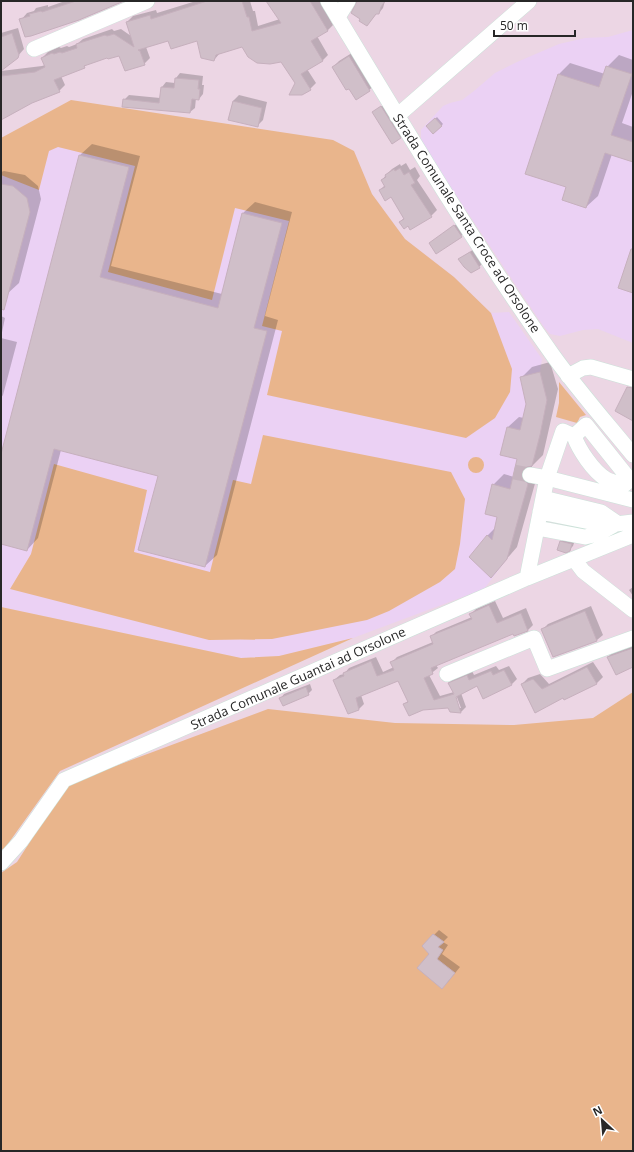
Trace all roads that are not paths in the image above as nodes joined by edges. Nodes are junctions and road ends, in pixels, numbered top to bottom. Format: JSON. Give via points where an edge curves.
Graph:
{"nodes":[{"id":1,"x":147,"y":1,"type":"edge"},
{"id":2,"x":328,"y":1,"type":"edge"},
{"id":3,"x":348,"y":1,"type":"edge"},
{"id":4,"x":529,"y":1,"type":"edge"},
{"id":5,"x":338,"y":17,"type":"junction"},
{"id":6,"x":34,"y":49,"type":"dead end"},
{"id":7,"x":397,"y":116,"type":"junction"},
{"id":8,"x":552,"y":354,"type":"junction"},
{"id":9,"x":591,"y":367,"type":"junction"},
{"id":10,"x":568,"y":376,"type":"junction"},
{"id":11,"x":633,"y":379,"type":"edge"},
{"id":12,"x":574,"y":436,"type":"dead end"},
{"id":13,"x":633,"y":456,"type":"edge"},
{"id":14,"x":530,"y":475,"type":"tunnel mouth"},
{"id":15,"x":547,"y":478,"type":"junction"},
{"id":16,"x":633,"y":500,"type":"edge"},
{"id":17,"x":542,"y":505,"type":"junction"},
{"id":18,"x":614,"y":525,"type":"junction"},
{"id":19,"x":537,"y":528,"type":"junction"},
{"id":20,"x":632,"y":531,"type":"edge"},
{"id":21,"x":574,"y":559,"type":"junction"},
{"id":22,"x":527,"y":578,"type":"junction"},
{"id":23,"x":633,"y":610,"type":"edge"},
{"id":24,"x":633,"y":638,"type":"edge"},
{"id":25,"x":447,"y":674,"type":"dead end"},
{"id":26,"x":1,"y":863,"type":"edge"}],
"edges":[{"from":1,"to":6,"type":"street"},
{"from":2,"to":5,"type":"street","name":"Strada Comunale Santa Croce ad Orsolone"},
{"from":3,"to":5,"type":"street"},
{"from":4,"to":7,"type":"street"},
{"from":5,"to":7,"type":"street","name":"Strada Comunale Santa Croce ad Orsolone"},
{"from":7,"to":8,"type":"street","name":"Strada Comunale Santa Croce ad Orsolone","via":[[493,269]]},
{"from":8,"to":9,"type":"street"},
{"from":8,"to":10,"type":"street","name":"Strada Comunale Santa Croce ad Orsolone"},
{"from":9,"to":10,"type":"street"},
{"from":9,"to":11,"type":"street"},
{"from":10,"to":13,"type":"street","name":"Strada Comunale Santa Croce ad Orsolone"},
{"from":12,"to":15,"type":"street","via":[[563,431]]},
{"from":14,"to":15,"type":"street"},
{"from":15,"to":16,"type":"street"},
{"from":15,"to":17,"type":"street"},
{"from":17,"to":18,"type":"street","via":[[601,512],[608,516]]},
{"from":17,"to":19,"type":"street"},
{"from":18,"to":19,"type":"street","via":[[598,534],[585,537]]},
{"from":18,"to":20,"type":"street"},
{"from":19,"to":22,"type":"street"},
{"from":20,"to":21,"type":"street","name":"Strada Comunale Guantai ad Orsolone"},
{"from":21,"to":22,"type":"street","name":"Strada Comunale Guantai ad Orsolone"},
{"from":21,"to":23,"type":"street","via":[[583,571]]},
{"from":22,"to":26,"type":"street","name":"Strada Comunale Guantai ad Orsolone","via":[[64,780],[21,841]]},
{"from":24,"to":25,"type":"street","via":[[547,669],[534,638]]}]}
